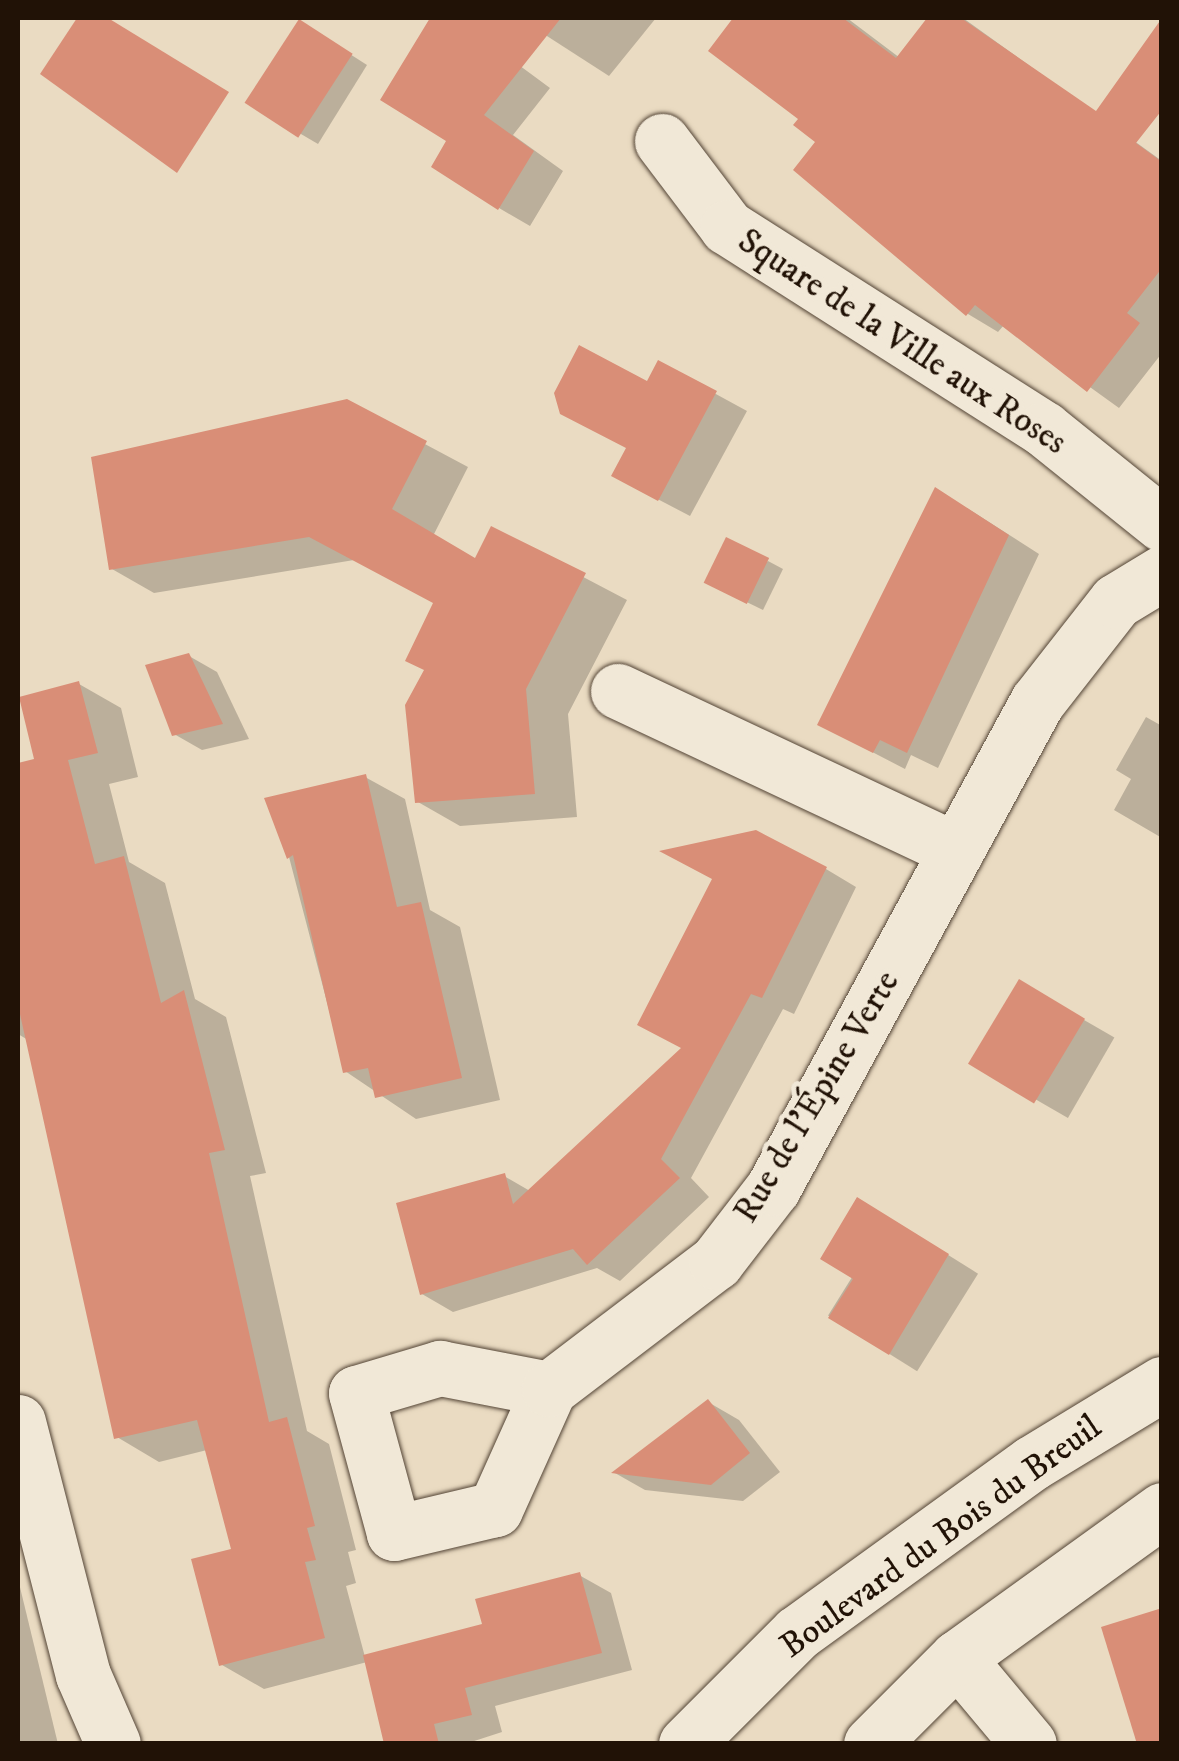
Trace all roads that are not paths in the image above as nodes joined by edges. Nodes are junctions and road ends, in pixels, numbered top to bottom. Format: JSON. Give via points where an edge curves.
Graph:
{"nodes":[{"id":1,"x":662,"y":141,"type":"dead end"},
{"id":2,"x":1162,"y":524,"type":"edge"},
{"id":3,"x":1162,"y":573,"type":"edge"},
{"id":4,"x":618,"y":690,"type":"dead end"},
{"id":5,"x":956,"y":850,"type":"junction"},
{"id":6,"x":1162,"y":1384,"type":"edge"},
{"id":7,"x":549,"y":1389,"type":"dead end"},
{"id":8,"x":18,"y":1422,"type":"edge"},
{"id":9,"x":1162,"y":1510,"type":"edge"},
{"id":10,"x":957,"y":1658,"type":"junction"},
{"id":11,"x":113,"y":1744,"type":"edge"},
{"id":12,"x":686,"y":1744,"type":"edge"},
{"id":13,"x":870,"y":1744,"type":"edge"},
{"id":14,"x":1029,"y":1744,"type":"edge"}],
"edges":[{"from":1,"to":2,"type":"street","name":"Square de la Ville aux Roses","via":[[727,228],[1044,429]]},
{"from":3,"to":5,"type":"street","name":"Rue de l'Épine Verte","via":[[1116,602],[1037,702]]},
{"from":4,"to":5,"type":"street"},
{"from":5,"to":7,"type":"street","name":"Rue de l'Épine Verte","via":[[772,1188],[716,1262]]},
{"from":6,"to":12,"type":"street","name":"Boulevard du Bois du Breuil","via":[[1032,1463],[798,1634]]},
{"from":8,"to":11,"type":"street","via":[[83,1675]]},
{"from":9,"to":10,"type":"street"},
{"from":10,"to":13,"type":"street"},
{"from":10,"to":14,"type":"street"}]}
